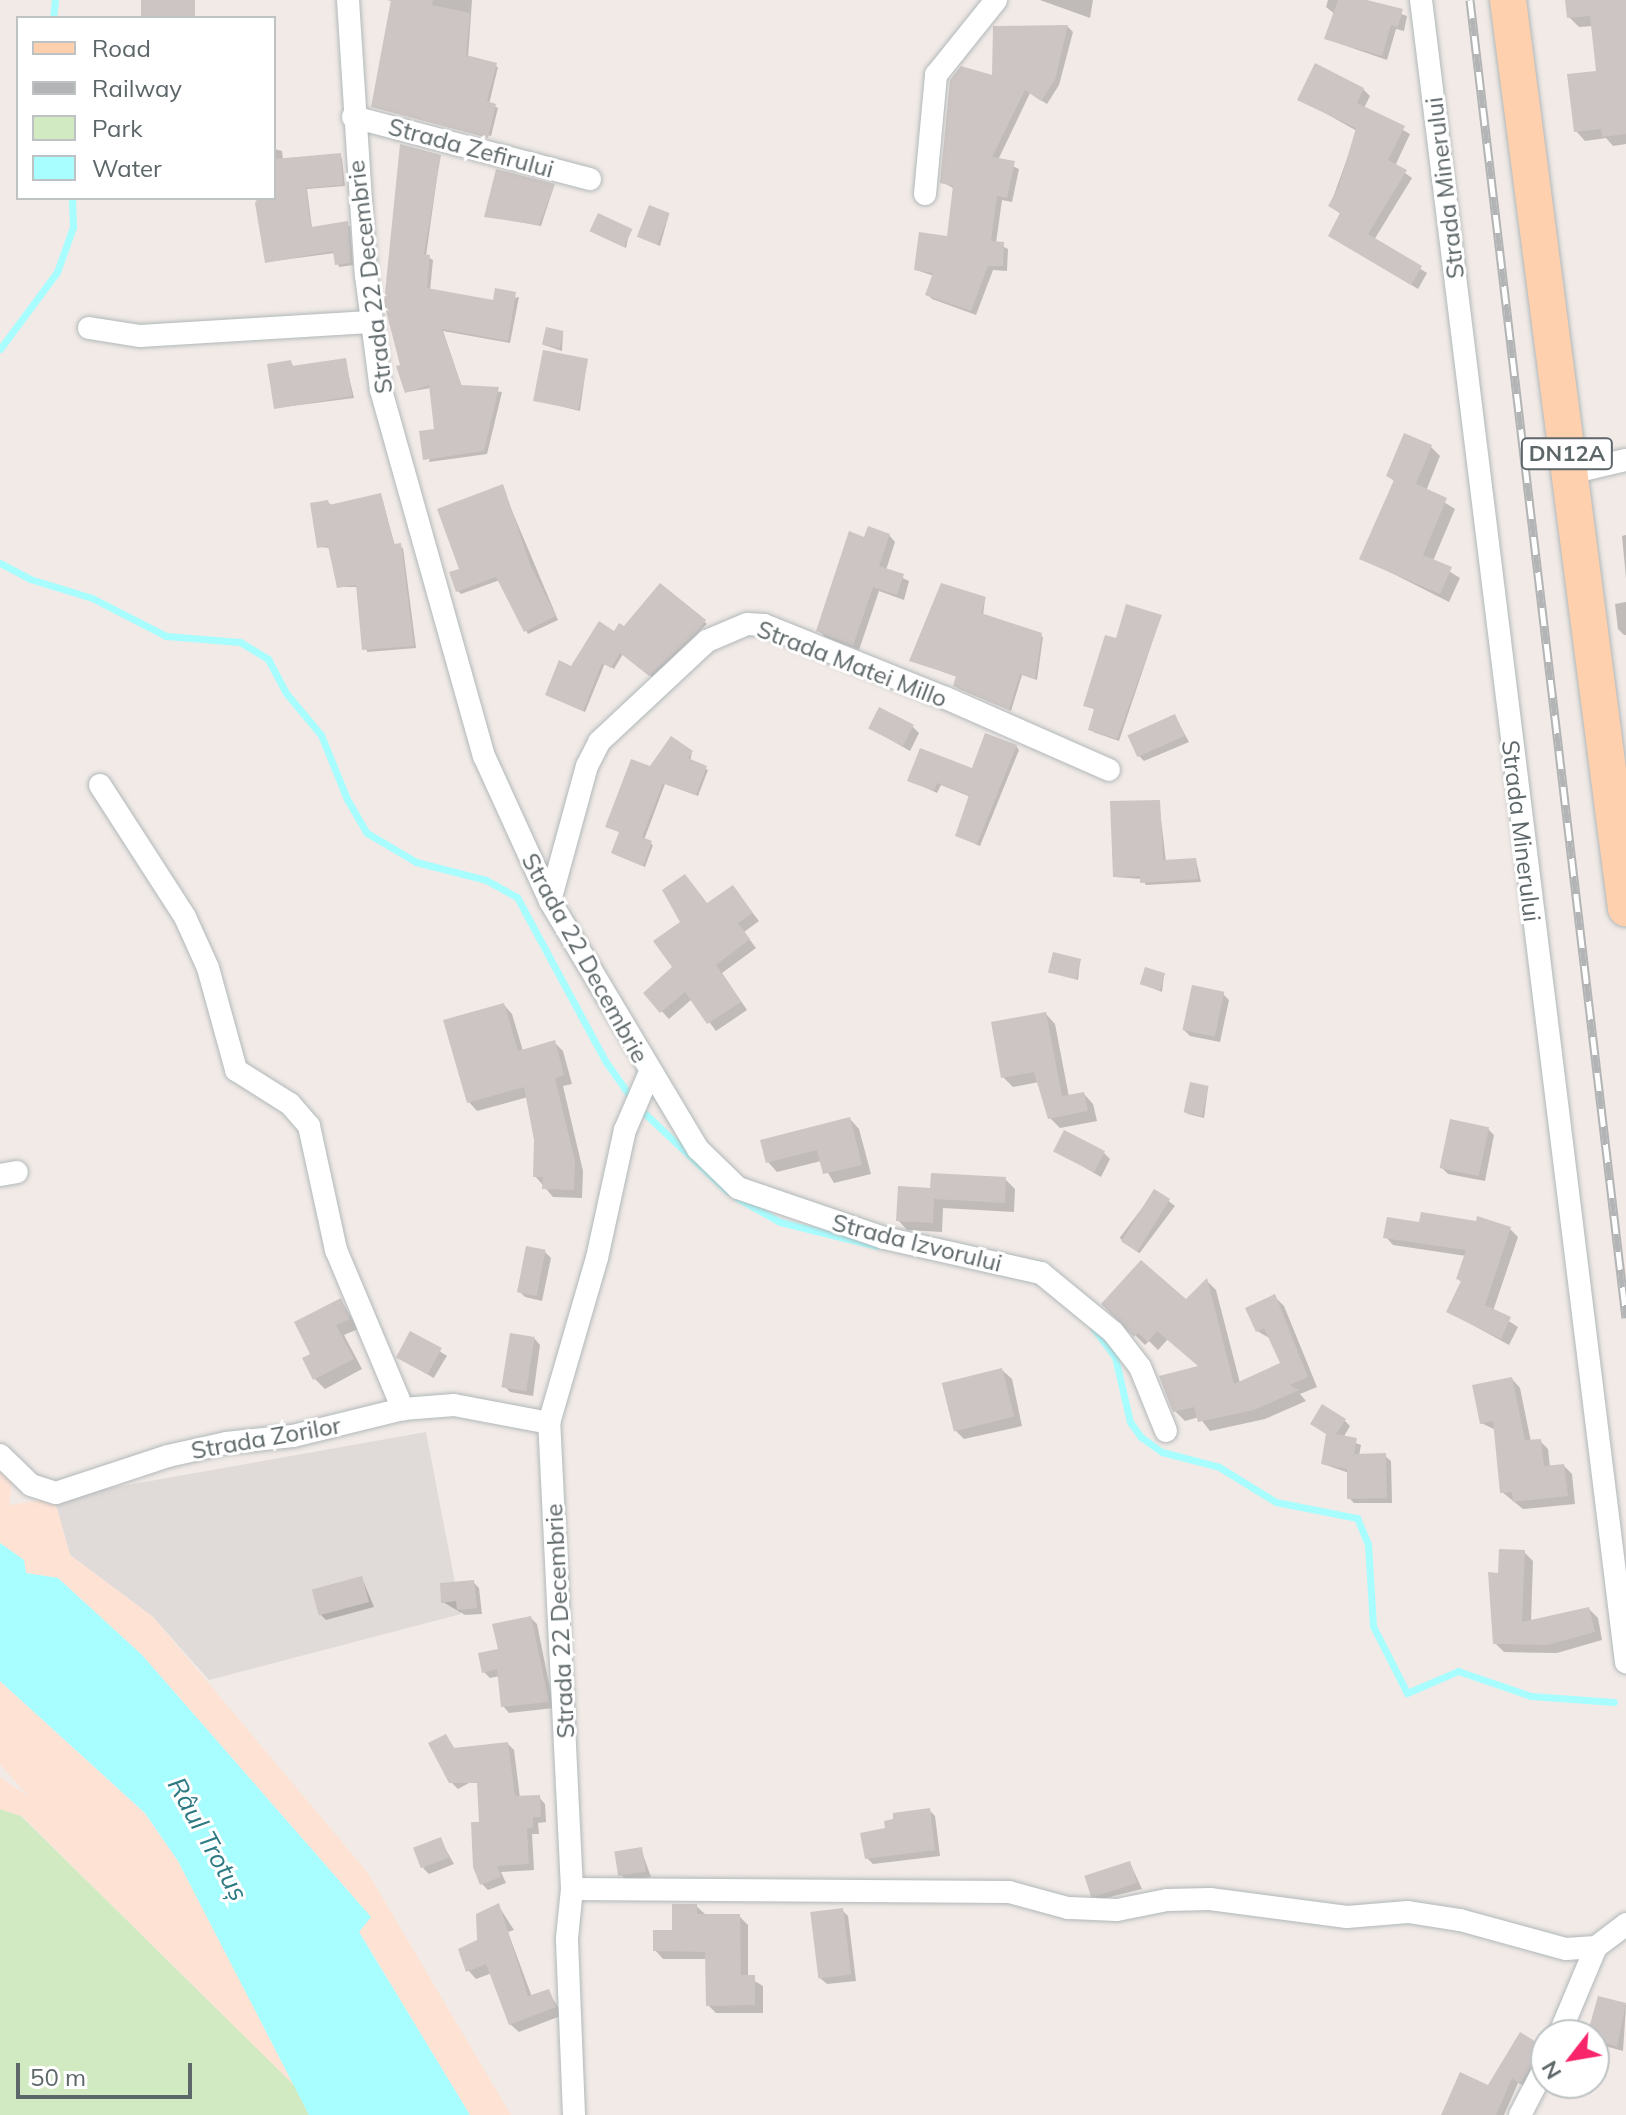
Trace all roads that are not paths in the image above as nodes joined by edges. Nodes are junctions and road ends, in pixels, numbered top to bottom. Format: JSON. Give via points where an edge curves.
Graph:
{"nodes":[{"id":1,"x":348,"y":0,"type":"edge"},
{"id":2,"x":996,"y":0,"type":"edge"},
{"id":3,"x":1421,"y":0,"type":"edge"},
{"id":4,"x":1508,"y":0,"type":"edge"},
{"id":5,"x":353,"y":117,"type":"junction"},
{"id":6,"x":590,"y":179,"type":"dead end"},
{"id":7,"x":925,"y":194,"type":"dead end"},
{"id":8,"x":370,"y":322,"type":"junction"},
{"id":9,"x":89,"y":328,"type":"dead end"},
{"id":10,"x":1626,"y":460,"type":"edge"},
{"id":11,"x":1570,"y":473,"type":"junction"},
{"id":12,"x":1109,"y":770,"type":"dead end"},
{"id":13,"x":100,"y":785,"type":"dead end"},
{"id":14,"x":550,"y":901,"type":"junction"},
{"id":15,"x":1626,"y":908,"type":"edge"},
{"id":16,"x":650,"y":1072,"type":"junction"},
{"id":17,"x":403,"y":1409,"type":"junction"},
{"id":18,"x":549,"y":1423,"type":"junction"},
{"id":19,"x":1166,"y":1431,"type":"dead end"},
{"id":20,"x":0,"y":1455,"type":"edge"},
{"id":21,"x":1626,"y":1662,"type":"edge"},
{"id":22,"x":572,"y":1889,"type":"junction"},
{"id":23,"x":1626,"y":1924,"type":"edge"},
{"id":24,"x":1596,"y":1947,"type":"junction"},
{"id":25,"x":1566,"y":2019,"type":"edge"},
{"id":26,"x":1530,"y":2096,"type":"edge"},
{"id":27,"x":574,"y":2115,"type":"edge"},
{"id":28,"x":1520,"y":2115,"type":"edge"}],
"edges":[{"from":1,"to":5,"type":"street","name":"Strada 22 Decembrie"},
{"from":2,"to":7,"type":"street","via":[[936,75]]},
{"from":3,"to":21,"type":"street","name":"Strada Minerului"},
{"from":4,"to":11,"type":"main road","number":"DN12A"},
{"from":5,"to":6,"type":"street","name":"Strada Zefirului"},
{"from":5,"to":8,"type":"street","name":"Strada 22 Decembrie"},
{"from":8,"to":9,"type":"street","via":[[140,336]]},
{"from":8,"to":14,"type":"street","name":"Strada 22 Decembrie","via":[[392,434],[470,712],[497,792]]},
{"from":10,"to":11,"type":"street"},
{"from":11,"to":15,"type":"main road","number":"DN12A"},
{"from":12,"to":14,"type":"street","name":"Strada Matei Millo","via":[[946,698],[764,625],[747,624],[707,641],[599,742],[587,766]]},
{"from":13,"to":17,"type":"street","via":[[185,917],[208,968],[236,1070],[290,1104],[309,1126],[336,1250]]},
{"from":14,"to":16,"type":"street","name":"Strada 22 Decembrie"},
{"from":16,"to":18,"type":"street","name":"Strada 22 Decembrie"},
{"from":16,"to":19,"type":"street","name":"Strada Izvorului","via":[[698,1149],[738,1188],[884,1238],[1041,1273],[1063,1287],[1113,1332],[1140,1367]]},
{"from":17,"to":18,"type":"street","name":"Strada Zorilor","via":[[454,1405]]},
{"from":17,"to":20,"type":"street","name":"Strada Zorilor","via":[[293,1436],[168,1456],[56,1493],[31,1485]]},
{"from":18,"to":22,"type":"street","name":"Strada 22 Decembrie"},
{"from":22,"to":24,"type":"street","via":[[1009,1892],[1068,1908],[1117,1910],[1167,1900],[1210,1899],[1347,1917],[1408,1912],[1460,1920],[1566,1949]]},
{"from":22,"to":27,"type":"street","name":"Strada 22 Decembrie","via":[[567,1938]]},
{"from":23,"to":24,"type":"street"},
{"from":24,"to":25,"type":"street"},
{"from":26,"to":28,"type":"street"}]}
